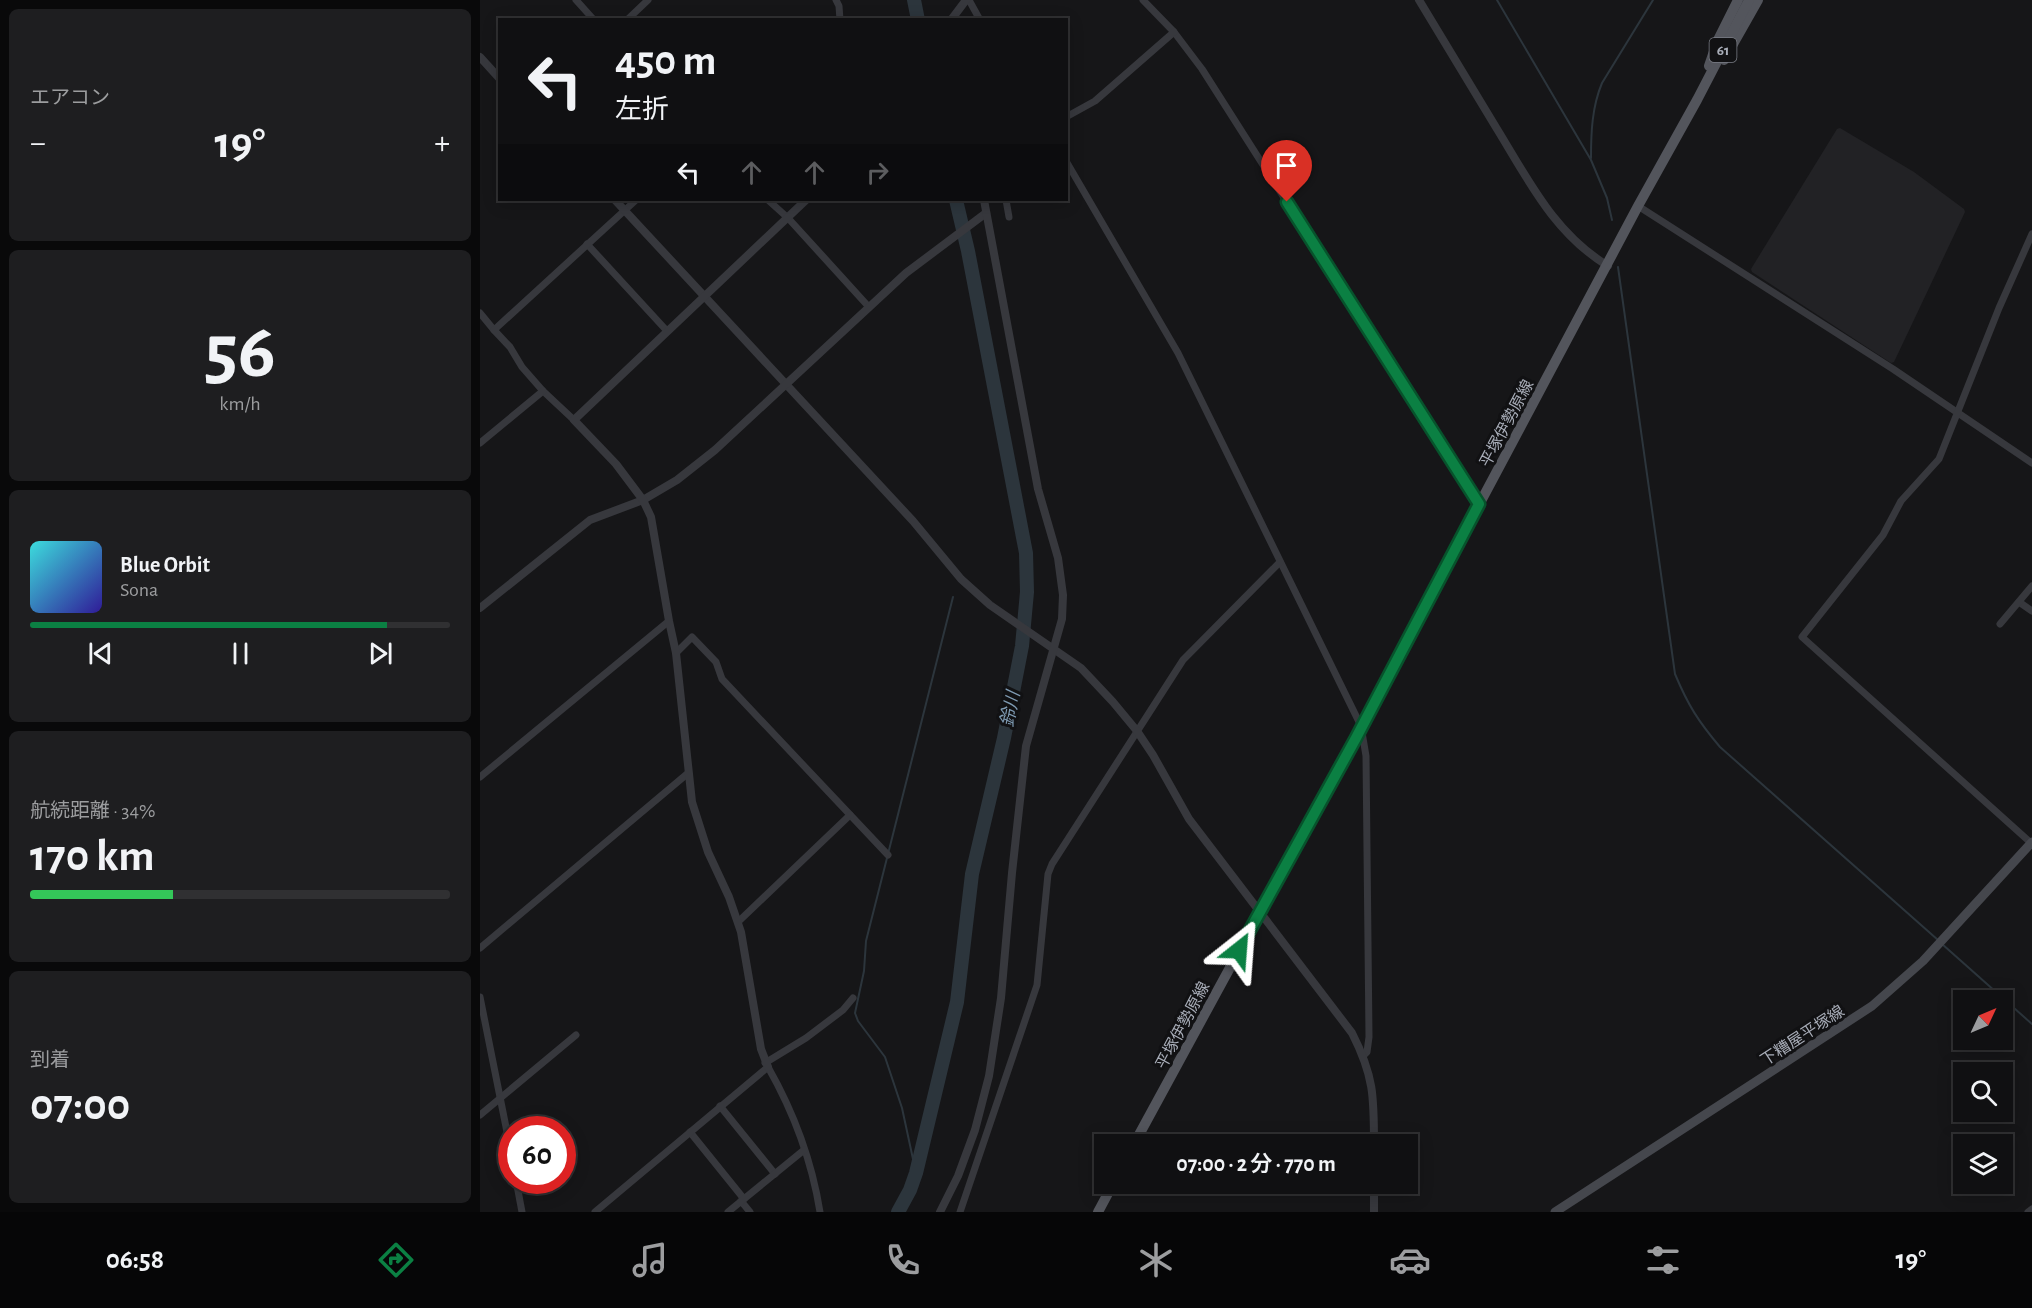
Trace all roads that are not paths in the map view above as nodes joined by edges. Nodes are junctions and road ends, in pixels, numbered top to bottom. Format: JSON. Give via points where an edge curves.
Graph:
{"nodes":[{"id":1,"x":576,"y":0,"type":"edge"},
{"id":2,"x":648,"y":0,"type":"edge"},
{"id":3,"x":836,"y":0,"type":"edge"},
{"id":4,"x":968,"y":0,"type":"edge"},
{"id":5,"x":1143,"y":0,"type":"edge"},
{"id":6,"x":1419,"y":0,"type":"edge"},
{"id":7,"x":1738,"y":0,"type":"edge"},
{"id":8,"x":1749,"y":0,"type":"edge"},
{"id":9,"x":1758,"y":0,"type":"edge"},
{"id":10,"x":592,"y":18,"type":"edge"},
{"id":11,"x":629,"y":18,"type":"edge"},
{"id":12,"x":839,"y":18,"type":"edge"},
{"id":13,"x":951,"y":18,"type":"edge"},
{"id":14,"x":980,"y":18,"type":"edge"},
{"id":15,"x":1174,"y":32,"type":"junction"},
{"id":16,"x":480,"y":57,"type":"edge"},
{"id":17,"x":498,"y":77,"type":"edge"},
{"id":18,"x":1697,"y":100,"type":"junction"},
{"id":19,"x":1068,"y":116,"type":"edge"},
{"id":20,"x":1068,"y":164,"type":"edge"},
{"id":21,"x":616,"y":201,"type":"edge"},
{"id":22,"x":635,"y":201,"type":"edge"},
{"id":23,"x":769,"y":201,"type":"edge"},
{"id":24,"x":805,"y":201,"type":"edge"},
{"id":25,"x":984,"y":201,"type":"edge"},
{"id":26,"x":1006,"y":201,"type":"edge"},
{"id":27,"x":1638,"y":206,"type":"junction"},
{"id":28,"x":625,"y":210,"type":"junction"},
{"id":29,"x":984,"y":215,"type":"junction"},
{"id":30,"x":1009,"y":217,"type":"dead end"},
{"id":31,"x":788,"y":218,"type":"junction"},
{"id":32,"x":2032,"y":234,"type":"edge"},
{"id":33,"x":587,"y":244,"type":"junction"},
{"id":34,"x":2024,"y":251,"type":"junction"},
{"id":35,"x":2032,"y":254,"type":"edge"},
{"id":36,"x":1608,"y":266,"type":"junction"},
{"id":37,"x":704,"y":296,"type":"junction"},
{"id":38,"x":868,"y":306,"type":"junction"},
{"id":39,"x":480,"y":313,"type":"edge"},
{"id":40,"x":494,"y":330,"type":"junction"},
{"id":41,"x":667,"y":331,"type":"junction"},
{"id":42,"x":786,"y":384,"type":"junction"},
{"id":43,"x":543,"y":391,"type":"junction"},
{"id":44,"x":1957,"y":411,"type":"junction"},
{"id":45,"x":574,"y":420,"type":"junction"},
{"id":46,"x":480,"y":443,"type":"edge"},
{"id":47,"x":2032,"y":463,"type":"edge"},
{"id":48,"x":643,"y":500,"type":"junction"},
{"id":49,"x":1479,"y":504,"type":"junction"},
{"id":50,"x":1280,"y":562,"type":"junction"},
{"id":51,"x":2032,"y":586,"type":"edge"},
{"id":52,"x":2019,"y":602,"type":"junction"},
{"id":53,"x":480,"y":608,"type":"edge"},
{"id":54,"x":2032,"y":611,"type":"edge"},
{"id":55,"x":669,"y":621,"type":"junction"},
{"id":56,"x":2000,"y":624,"type":"dead end"},
{"id":57,"x":1054,"y":648,"type":"junction"},
{"id":58,"x":676,"y":653,"type":"junction"},
{"id":59,"x":1361,"y":726,"type":"junction"},
{"id":60,"x":1137,"y":731,"type":"junction"},
{"id":61,"x":687,"y":774,"type":"junction"},
{"id":62,"x":480,"y":777,"type":"edge"},
{"id":63,"x":850,"y":815,"type":"junction"},
{"id":64,"x":2032,"y":842,"type":"edge"},
{"id":65,"x":888,"y":855,"type":"dead end"},
{"id":66,"x":1260,"y":911,"type":"junction"},
{"id":67,"x":738,"y":922,"type":"junction"},
{"id":68,"x":480,"y":948,"type":"edge"},
{"id":69,"x":480,"y":997,"type":"edge"},
{"id":70,"x":853,"y":998,"type":"dead end"},
{"id":71,"x":576,"y":1035,"type":"dead end"},
{"id":72,"x":1364,"y":1056,"type":"junction"},
{"id":73,"x":766,"y":1065,"type":"junction"},
{"id":74,"x":500,"y":1098,"type":"junction"},
{"id":75,"x":720,"y":1106,"type":"junction"},
{"id":76,"x":480,"y":1115,"type":"edge"},
{"id":77,"x":504,"y":1116,"type":"edge"},
{"id":78,"x":690,"y":1132,"type":"junction"},
{"id":79,"x":1139,"y":1134,"type":"edge"},
{"id":80,"x":1374,"y":1134,"type":"edge"},
{"id":81,"x":804,"y":1150,"type":"junction"},
{"id":82,"x":775,"y":1174,"type":"junction"},
{"id":83,"x":519,"y":1194,"type":"edge"},
{"id":84,"x":1108,"y":1194,"type":"edge"},
{"id":85,"x":1374,"y":1194,"type":"edge"},
{"id":86,"x":743,"y":1200,"type":"junction"},
{"id":87,"x":2032,"y":1209,"type":"edge"},
{"id":88,"x":598,"y":1211,"type":"edge"},
{"id":89,"x":522,"y":1212,"type":"edge"},
{"id":90,"x":728,"y":1212,"type":"edge"},
{"id":91,"x":750,"y":1212,"type":"edge"},
{"id":92,"x":820,"y":1212,"type":"edge"},
{"id":93,"x":940,"y":1212,"type":"edge"},
{"id":94,"x":960,"y":1212,"type":"edge"},
{"id":95,"x":1098,"y":1212,"type":"edge"},
{"id":96,"x":1374,"y":1212,"type":"edge"},
{"id":97,"x":1555,"y":1212,"type":"edge"},
{"id":98,"x":2028,"y":1212,"type":"edge"}],
"edges":[{"from":1,"to":10,"type":"street"},
{"from":2,"to":11,"type":"street"},
{"from":3,"to":12,"type":"street"},
{"from":4,"to":13,"type":"street"},
{"from":4,"to":14,"type":"street"},
{"from":5,"to":15,"type":"street"},
{"from":6,"to":36,"type":"street","via":[[1548,210],[1568,236]]},
{"from":7,"to":18,"type":"main road","via":[[1718,40]]},
{"from":8,"to":18,"type":"main road","name":"平塚伊勢原線","number":"61"},
{"from":9,"to":18,"type":"main road","via":[[1733,47]]},
{"from":15,"to":19,"type":"street","via":[[1095,101]]},
{"from":15,"to":49,"type":"street","via":[[1202,69]]},
{"from":16,"to":17,"type":"street"},
{"from":18,"to":27,"type":"main road","name":"平塚伊勢原線","number":"61"},
{"from":20,"to":50,"type":"street","via":[[1178,353]]},
{"from":21,"to":28,"type":"street"},
{"from":22,"to":28,"type":"street"},
{"from":23,"to":31,"type":"street"},
{"from":24,"to":31,"type":"street"},
{"from":25,"to":29,"type":"street"},
{"from":26,"to":30,"type":"street"},
{"from":27,"to":36,"type":"main road","name":"平塚伊勢原線","number":"61"},
{"from":27,"to":44,"type":"street"},
{"from":28,"to":33,"type":"street"},
{"from":28,"to":37,"type":"street"},
{"from":29,"to":38,"type":"street"},
{"from":29,"to":57,"type":"street","via":[[1038,489],[1056,549],[1063,595],[1062,619]]},
{"from":31,"to":37,"type":"street"},
{"from":31,"to":38,"type":"street"},
{"from":32,"to":34,"type":"street"},
{"from":33,"to":40,"type":"street"},
{"from":33,"to":41,"type":"street"},
{"from":34,"to":35,"type":"street"},
{"from":34,"to":44,"type":"street"},
{"from":36,"to":49,"type":"main road","name":"平塚伊勢原線","number":"61"},
{"from":37,"to":41,"type":"street"},
{"from":37,"to":42,"type":"street"},
{"from":38,"to":42,"type":"street"},
{"from":39,"to":40,"type":"street"},
{"from":40,"to":43,"type":"street"},
{"from":41,"to":45,"type":"street"},
{"from":42,"to":48,"type":"street","via":[[715,450]]},
{"from":42,"to":57,"type":"street","via":[[913,521],[961,579],[993,607]]},
{"from":43,"to":45,"type":"street"},
{"from":43,"to":46,"type":"street"},
{"from":44,"to":47,"type":"street"},
{"from":44,"to":64,"type":"street","via":[[1939,459],[1901,501],[1883,535],[1802,637]]},
{"from":45,"to":48,"type":"street"},
{"from":48,"to":53,"type":"street","via":[[590,520]]},
{"from":48,"to":55,"type":"street","via":[[651,517]]},
{"from":49,"to":59,"type":"main road","name":"平塚伊勢原線","number":"61"},
{"from":50,"to":59,"type":"street"},
{"from":50,"to":60,"type":"street","via":[[1183,660]]},
{"from":51,"to":52,"type":"street"},
{"from":52,"to":54,"type":"street"},
{"from":52,"to":56,"type":"street"},
{"from":55,"to":58,"type":"street"},
{"from":55,"to":62,"type":"street"},
{"from":57,"to":60,"type":"street","via":[[1081,668]]},
{"from":57,"to":93,"type":"street","via":[[1026,746],[1001,998],[989,1076],[975,1130]]},
{"from":58,"to":61,"type":"street"},
{"from":58,"to":63,"type":"street","via":[[692,637],[716,662],[722,679]]},
{"from":59,"to":66,"type":"main road","name":"平塚伊勢原線","number":"61"},
{"from":59,"to":72,"type":"street","via":[[1366,756],[1368,1037]]},
{"from":60,"to":66,"type":"street","via":[[1189,819]]},
{"from":60,"to":94,"type":"street","via":[[1048,874],[1037,985]]},
{"from":61,"to":67,"type":"street","via":[[697,820]]},
{"from":61,"to":68,"type":"street"},
{"from":63,"to":65,"type":"street"},
{"from":63,"to":67,"type":"street"},
{"from":64,"to":97,"type":"main road","name":"下糟屋平塚線","via":[[1897,986],[1851,1021]]},
{"from":66,"to":72,"type":"street","via":[[1341,1018]]},
{"from":66,"to":79,"type":"main road","name":"平塚伊勢原線","number":"61"},
{"from":67,"to":73,"type":"street"},
{"from":69,"to":74,"type":"street"},
{"from":70,"to":73,"type":"street","via":[[843,1010]]},
{"from":71,"to":74,"type":"street"},
{"from":72,"to":80,"type":"street","via":[[1371,1083]]},
{"from":73,"to":75,"type":"street"},
{"from":73,"to":81,"type":"street","via":[[784,1096]]},
{"from":74,"to":76,"type":"street"},
{"from":74,"to":77,"type":"street"},
{"from":75,"to":78,"type":"street"},
{"from":75,"to":82,"type":"street"},
{"from":78,"to":86,"type":"street"},
{"from":78,"to":88,"type":"street"},
{"from":81,"to":82,"type":"street"},
{"from":81,"to":92,"type":"street"},
{"from":82,"to":86,"type":"street"},
{"from":83,"to":89,"type":"street"},
{"from":84,"to":95,"type":"main road"},
{"from":85,"to":96,"type":"street"},
{"from":86,"to":90,"type":"street"},
{"from":86,"to":91,"type":"street"},
{"from":87,"to":98,"type":"street"}]}
